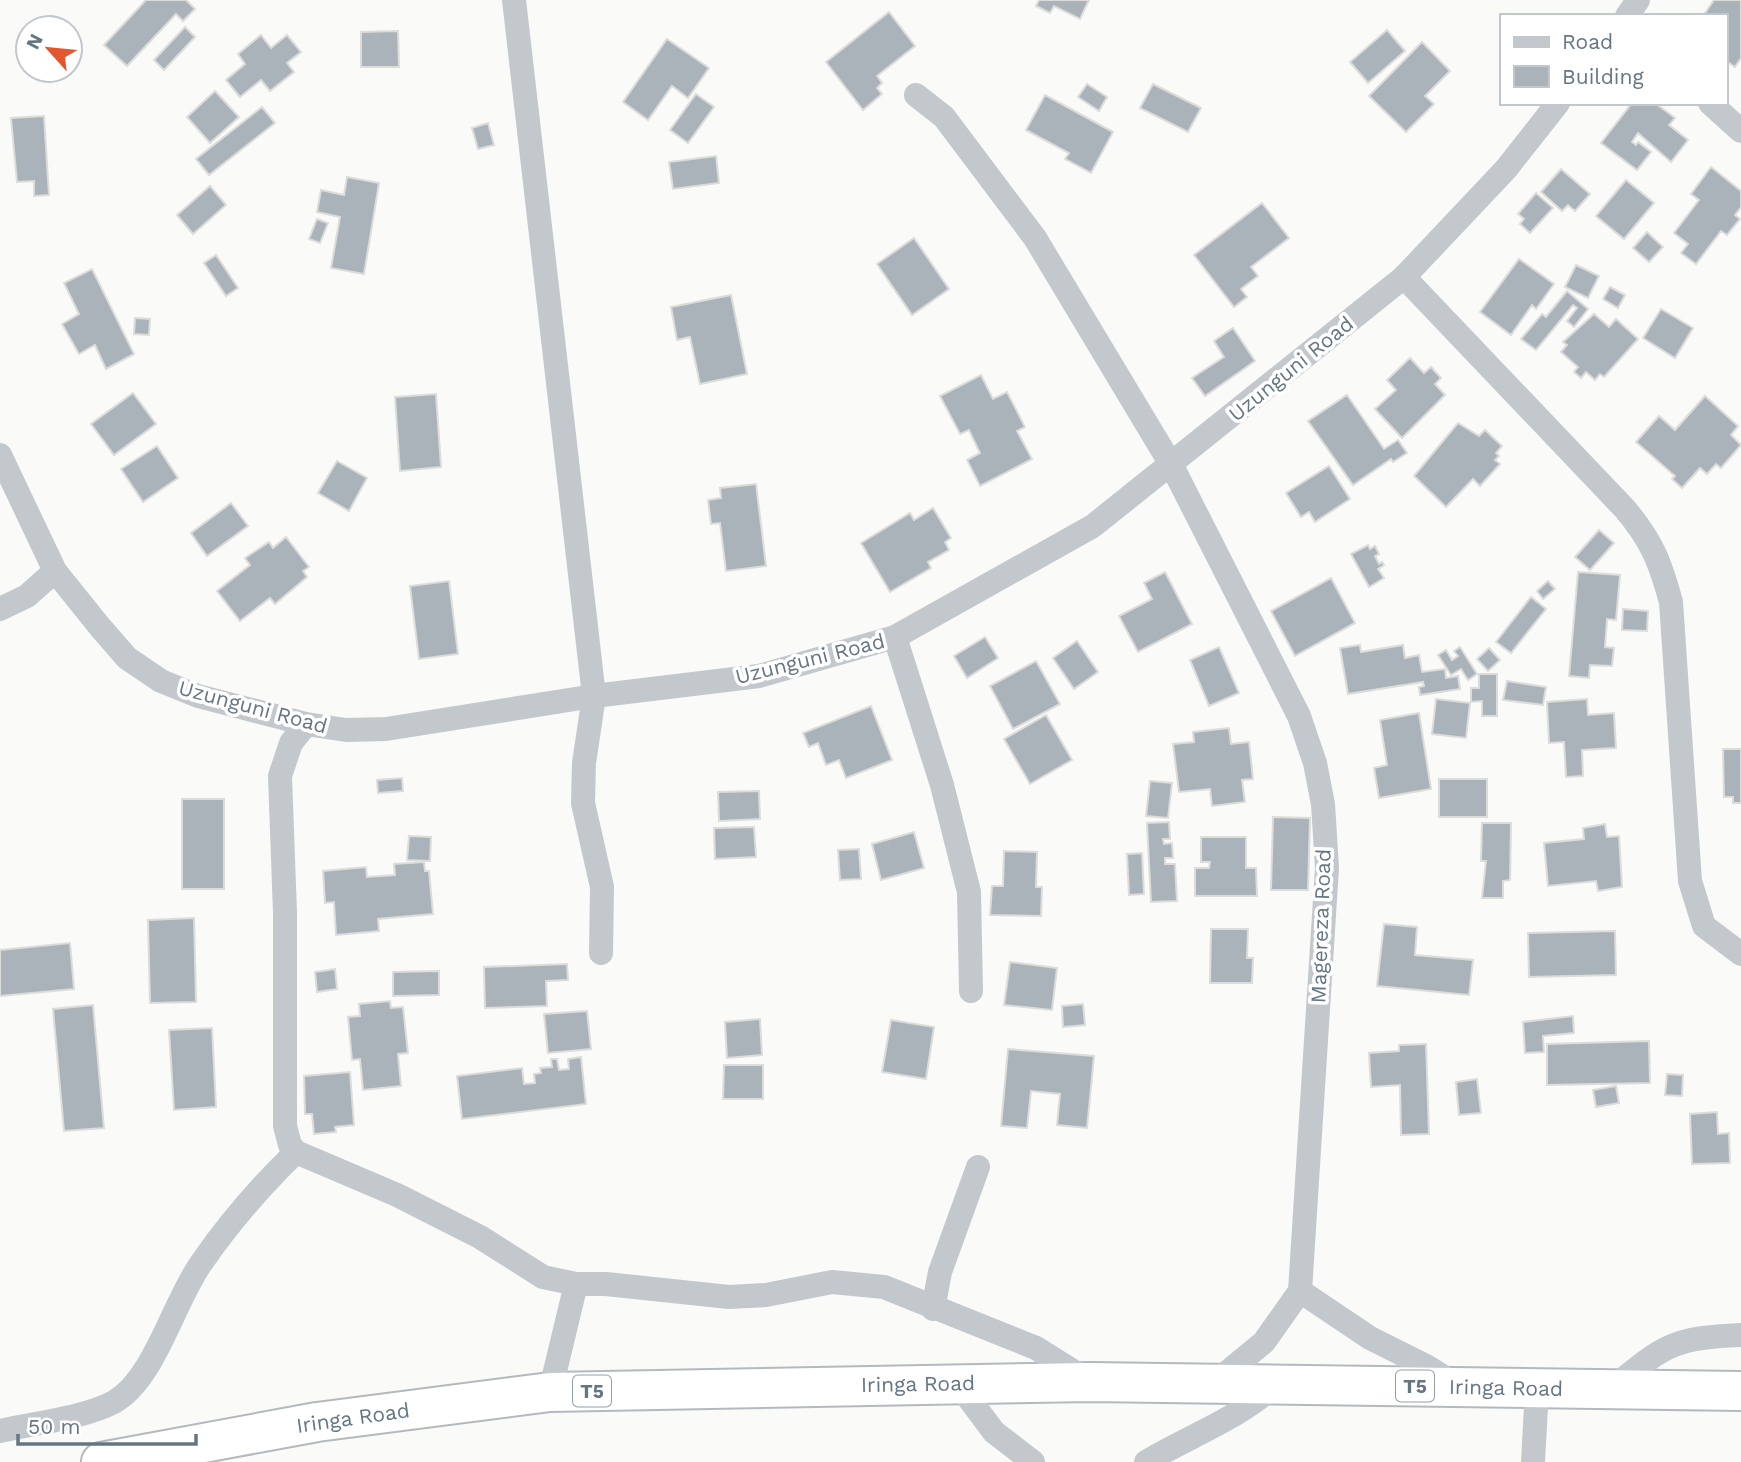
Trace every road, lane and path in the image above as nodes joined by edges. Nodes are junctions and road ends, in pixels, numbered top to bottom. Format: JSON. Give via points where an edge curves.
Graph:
{"nodes":[{"id":1,"x":514,"y":0,"type":"edge"},
{"id":2,"x":915,"y":95,"type":"dead end"},
{"id":3,"x":1556,"y":105,"type":"edge"},
{"id":4,"x":1712,"y":105,"type":"edge"},
{"id":5,"x":1741,"y":131,"type":"edge"},
{"id":6,"x":1404,"y":277,"type":"junction"},
{"id":7,"x":0,"y":455,"type":"edge"},
{"id":8,"x":1172,"y":466,"type":"junction"},
{"id":9,"x":55,"y":571,"type":"junction"},
{"id":10,"x":0,"y":609,"type":"edge"},
{"id":11,"x":895,"y":637,"type":"junction"},
{"id":12,"x":594,"y":696,"type":"junction"},
{"id":13,"x":306,"y":724,"type":"junction"},
{"id":14,"x":601,"y":953,"type":"dead end"},
{"id":15,"x":1741,"y":954,"type":"edge"},
{"id":16,"x":971,"y":991,"type":"dead end"},
{"id":17,"x":296,"y":1152,"type":"junction"},
{"id":18,"x":978,"y":1167,"type":"dead end"},
{"id":19,"x":576,"y":1284,"type":"junction"},
{"id":20,"x":1300,"y":1291,"type":"junction"},
{"id":21,"x":933,"y":1308,"type":"junction"},
{"id":22,"x":1741,"y":1335,"type":"edge"},
{"id":23,"x":1090,"y":1382,"type":"junction"},
{"id":24,"x":958,"y":1384,"type":"junction"},
{"id":25,"x":1213,"y":1384,"type":"junction"},
{"id":26,"x":1276,"y":1384,"type":"junction"},
{"id":27,"x":1459,"y":1387,"type":"junction"},
{"id":28,"x":1537,"y":1388,"type":"junction"},
{"id":29,"x":1611,"y":1389,"type":"junction"},
{"id":30,"x":1741,"y":1391,"type":"edge"},
{"id":31,"x":550,"y":1392,"type":"junction"},
{"id":32,"x":0,"y":1431,"type":"edge"},
{"id":33,"x":101,"y":1462,"type":"edge"},
{"id":34,"x":1033,"y":1462,"type":"edge"},
{"id":35,"x":1146,"y":1462,"type":"edge"},
{"id":36,"x":1533,"y":1462,"type":"edge"}],
"edges":[{"from":1,"to":12,"type":"street"},
{"from":2,"to":8,"type":"street","name":"Magereza Road","via":[[944,117],[1035,238]]},
{"from":3,"to":6,"type":"street","name":"Uzunguni Road","via":[[1506,169]]},
{"from":4,"to":5,"type":"street"},
{"from":6,"to":8,"type":"street","name":"Uzunguni Road"},
{"from":6,"to":15,"type":"street","via":[[1625,509],[1660,559],[1671,602],[1690,881],[1704,926]]},
{"from":7,"to":9,"type":"street","name":"Uzunguni Road"},
{"from":8,"to":11,"type":"street","name":"Uzunguni Road","via":[[1093,526]]},
{"from":8,"to":20,"type":"street","name":"Magereza Road","via":[[1299,716],[1323,804],[1327,869]]},
{"from":9,"to":10,"type":"street","via":[[27,596]]},
{"from":9,"to":13,"type":"street","name":"Uzunguni Road","via":[[127,658],[161,681],[198,696]]},
{"from":11,"to":12,"type":"street","name":"Uzunguni Road","via":[[759,676]]},
{"from":11,"to":16,"type":"street","via":[[942,785],[969,892]]},
{"from":12,"to":13,"type":"street","name":"Uzunguni Road","via":[[386,729],[345,730]]},
{"from":12,"to":14,"type":"street","via":[[583,803],[602,887]]},
{"from":13,"to":17,"type":"street","via":[[291,743],[280,776],[285,1126]]},
{"from":17,"to":19,"type":"street","via":[[480,1237],[543,1277]]},
{"from":17,"to":32,"type":"street","via":[[201,1262],[178,1300],[156,1352],[117,1401]]},
{"from":18,"to":21,"type":"street","via":[[940,1272]]},
{"from":19,"to":21,"type":"street","via":[[729,1297],[832,1282],[884,1287]]},
{"from":19,"to":31,"type":"street"},
{"from":20,"to":25,"type":"street","via":[[1264,1342]]},
{"from":20,"to":27,"type":"street","via":[[1370,1338]]},
{"from":21,"to":23,"type":"street","via":[[1036,1348]]},
{"from":22,"to":29,"type":"street","via":[[1687,1338],[1658,1351]]},
{"from":23,"to":24,"type":"highway","name":"Iringa Road","number":"T5"},
{"from":23,"to":25,"type":"highway","name":"Iringa Road","number":"T5"},
{"from":24,"to":31,"type":"highway","name":"Iringa Road","number":"T5"},
{"from":24,"to":34,"type":"street","via":[[993,1432]]},
{"from":25,"to":26,"type":"highway","name":"Iringa Road","number":"T5"},
{"from":26,"to":27,"type":"highway","name":"Iringa Road","number":"T5"},
{"from":26,"to":35,"type":"street","via":[[1255,1404]]},
{"from":27,"to":28,"type":"highway","name":"Iringa Road","number":"T5"},
{"from":28,"to":29,"type":"highway","name":"Iringa Road","number":"T5"},
{"from":28,"to":36,"type":"street"},
{"from":29,"to":30,"type":"highway","name":"Iringa Road","number":"T5"},
{"from":31,"to":33,"type":"highway","name":"Iringa Road","number":"T5","via":[[317,1422]]}]}
